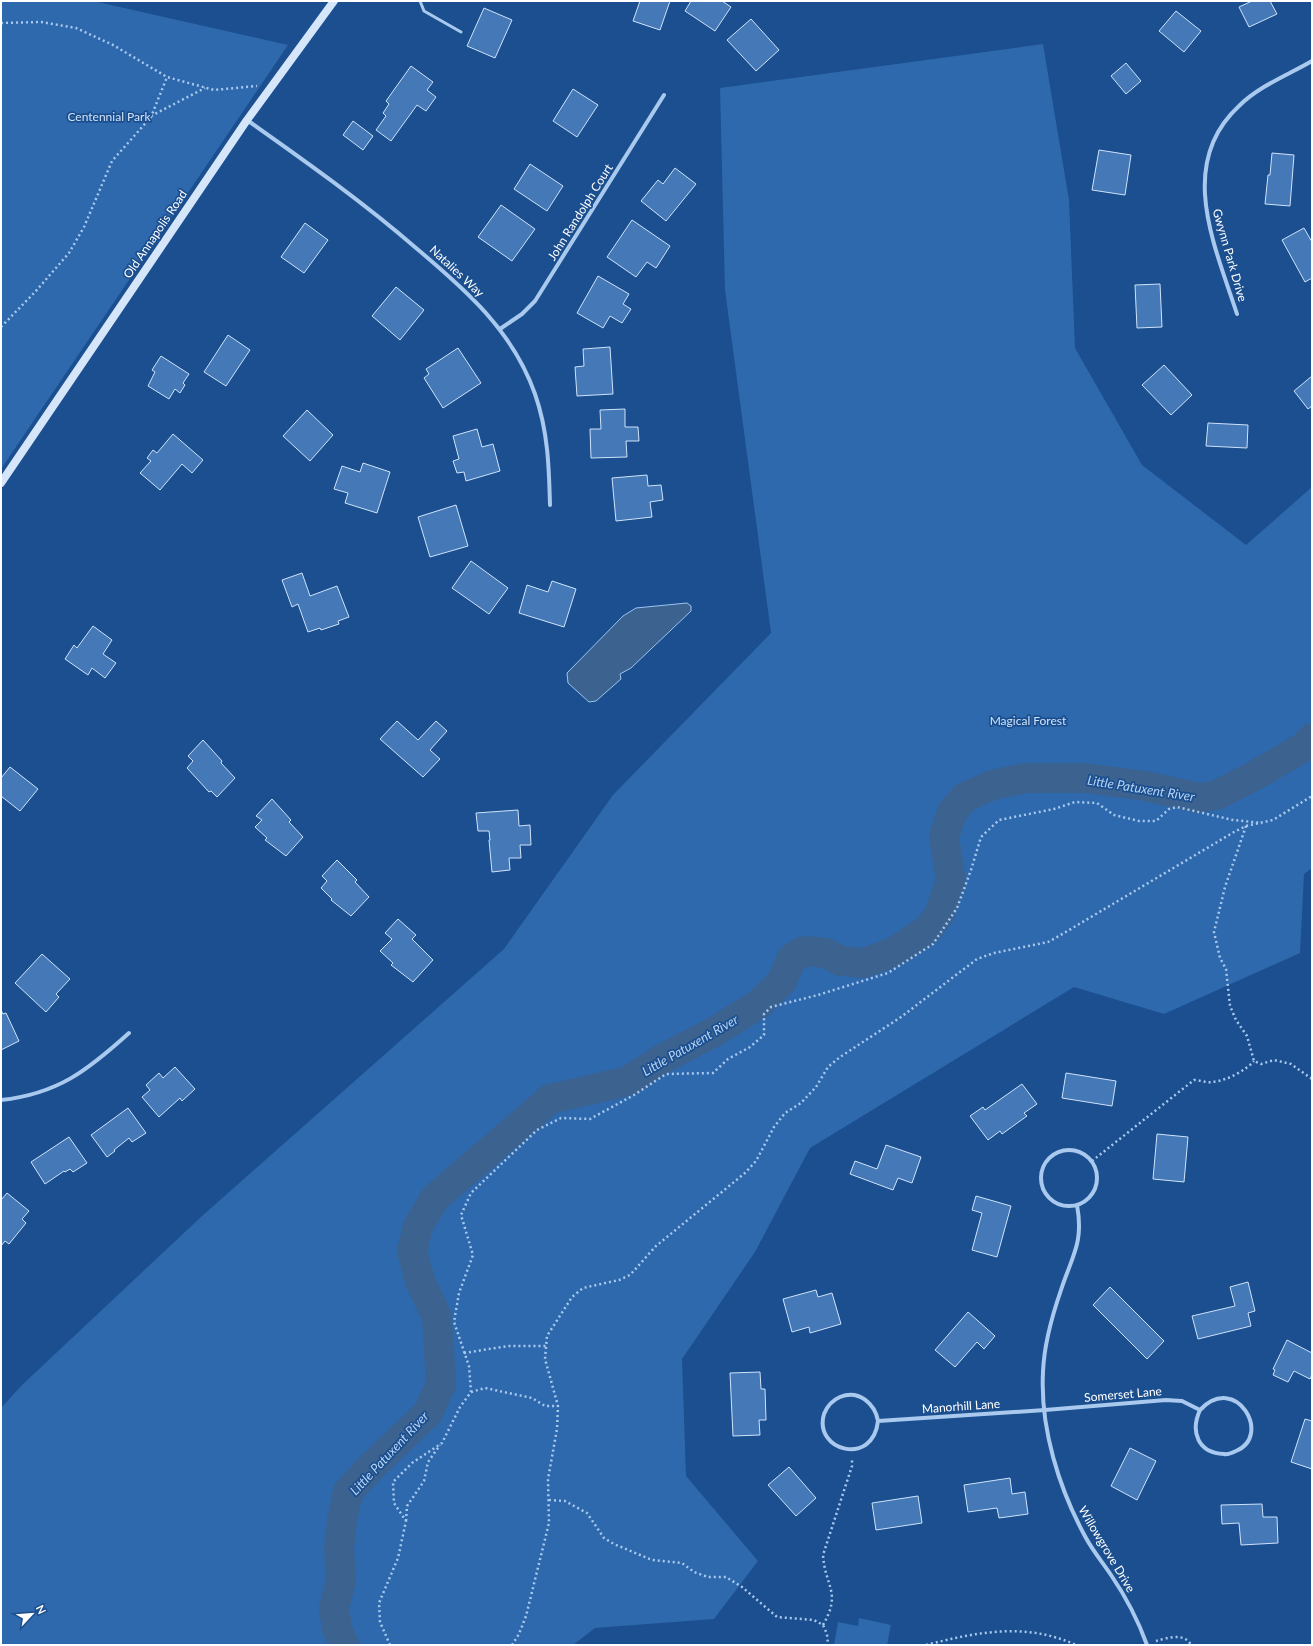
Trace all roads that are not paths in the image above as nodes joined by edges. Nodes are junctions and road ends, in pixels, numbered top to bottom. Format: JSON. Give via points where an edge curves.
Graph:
{"nodes":[{"id":1,"x":334,"y":1,"type":"edge"},
{"id":2,"x":420,"y":1,"type":"edge"},
{"id":3,"x":461,"y":32,"type":"dead end"},
{"id":4,"x":1312,"y":61,"type":"edge"},
{"id":5,"x":664,"y":95,"type":"dead end"},
{"id":6,"x":247,"y":120,"type":"junction"},
{"id":7,"x":1237,"y":314,"type":"dead end"},
{"id":8,"x":500,"y":329,"type":"junction"},
{"id":9,"x":1,"y":483,"type":"edge"},
{"id":10,"x":550,"y":505,"type":"dead end"},
{"id":11,"x":129,"y":1033,"type":"dead end"},
{"id":12,"x":1,"y":1100,"type":"edge"},
{"id":13,"x":1076,"y":1205,"type":"junction"},
{"id":14,"x":1045,"y":1410,"type":"junction"},
{"id":15,"x":1200,"y":1410,"type":"junction"},
{"id":16,"x":878,"y":1421,"type":"junction"},
{"id":17,"x":1147,"y":1645,"type":"edge"}],
"edges":[{"from":1,"to":6,"type":"street","name":"Old Annapolis Road"},
{"from":2,"to":3,"type":"lane","via":[[424,11]]},
{"from":4,"to":7,"type":"street","name":"Gwynn Park Drive","via":[[1264,87],[1240,105],[1223,122],[1211,145],[1206,170],[1205,200],[1209,227]]},
{"from":5,"to":8,"type":"street","name":"John Randolph Court","via":[[539,295],[522,314]]},
{"from":6,"to":8,"type":"street","name":"Natalies Way","via":[[365,205],[399,233],[465,289]]},
{"from":6,"to":9,"type":"street","name":"Old Annapolis Road"},
{"from":8,"to":10,"type":"street","name":"Natalies Way","via":[[531,386],[543,423],[549,456]]},
{"from":11,"to":12,"type":"street","via":[[93,1065],[71,1079],[47,1091],[22,1098]]},
{"from":13,"to":13,"type":"street","via":[[1087,1200],[1094,1191],[1097,1177],[1092,1161],[1084,1154],[1072,1150],[1060,1151],[1049,1158],[1042,1169],[1041,1181],[1045,1192],[1053,1201],[1063,1205]]},
{"from":13,"to":14,"type":"street","name":"Willowgrove Drive","via":[[1080,1236],[1048,1332],[1043,1373]]},
{"from":14,"to":15,"type":"street","name":"Somerset Lane","via":[[1166,1400],[1182,1401]]},
{"from":14,"to":16,"type":"street","name":"Manorhill Lane"},
{"from":14,"to":17,"type":"street","name":"Willowgrove Drive","via":[[1053,1457],[1070,1506],[1086,1539],[1133,1612]]},
{"from":15,"to":15,"type":"street","via":[[1207,1403],[1219,1398],[1228,1398],[1239,1403],[1247,1411],[1251,1421],[1251,1434],[1247,1442],[1240,1449],[1227,1454],[1216,1454],[1207,1450],[1200,1443],[1196,1433],[1196,1420]]},
{"from":16,"to":16,"type":"street","via":[[872,1406],[859,1396],[849,1394],[841,1396],[829,1405],[823,1418],[824,1432],[837,1446],[852,1450],[869,1443],[874,1437]]}]}
